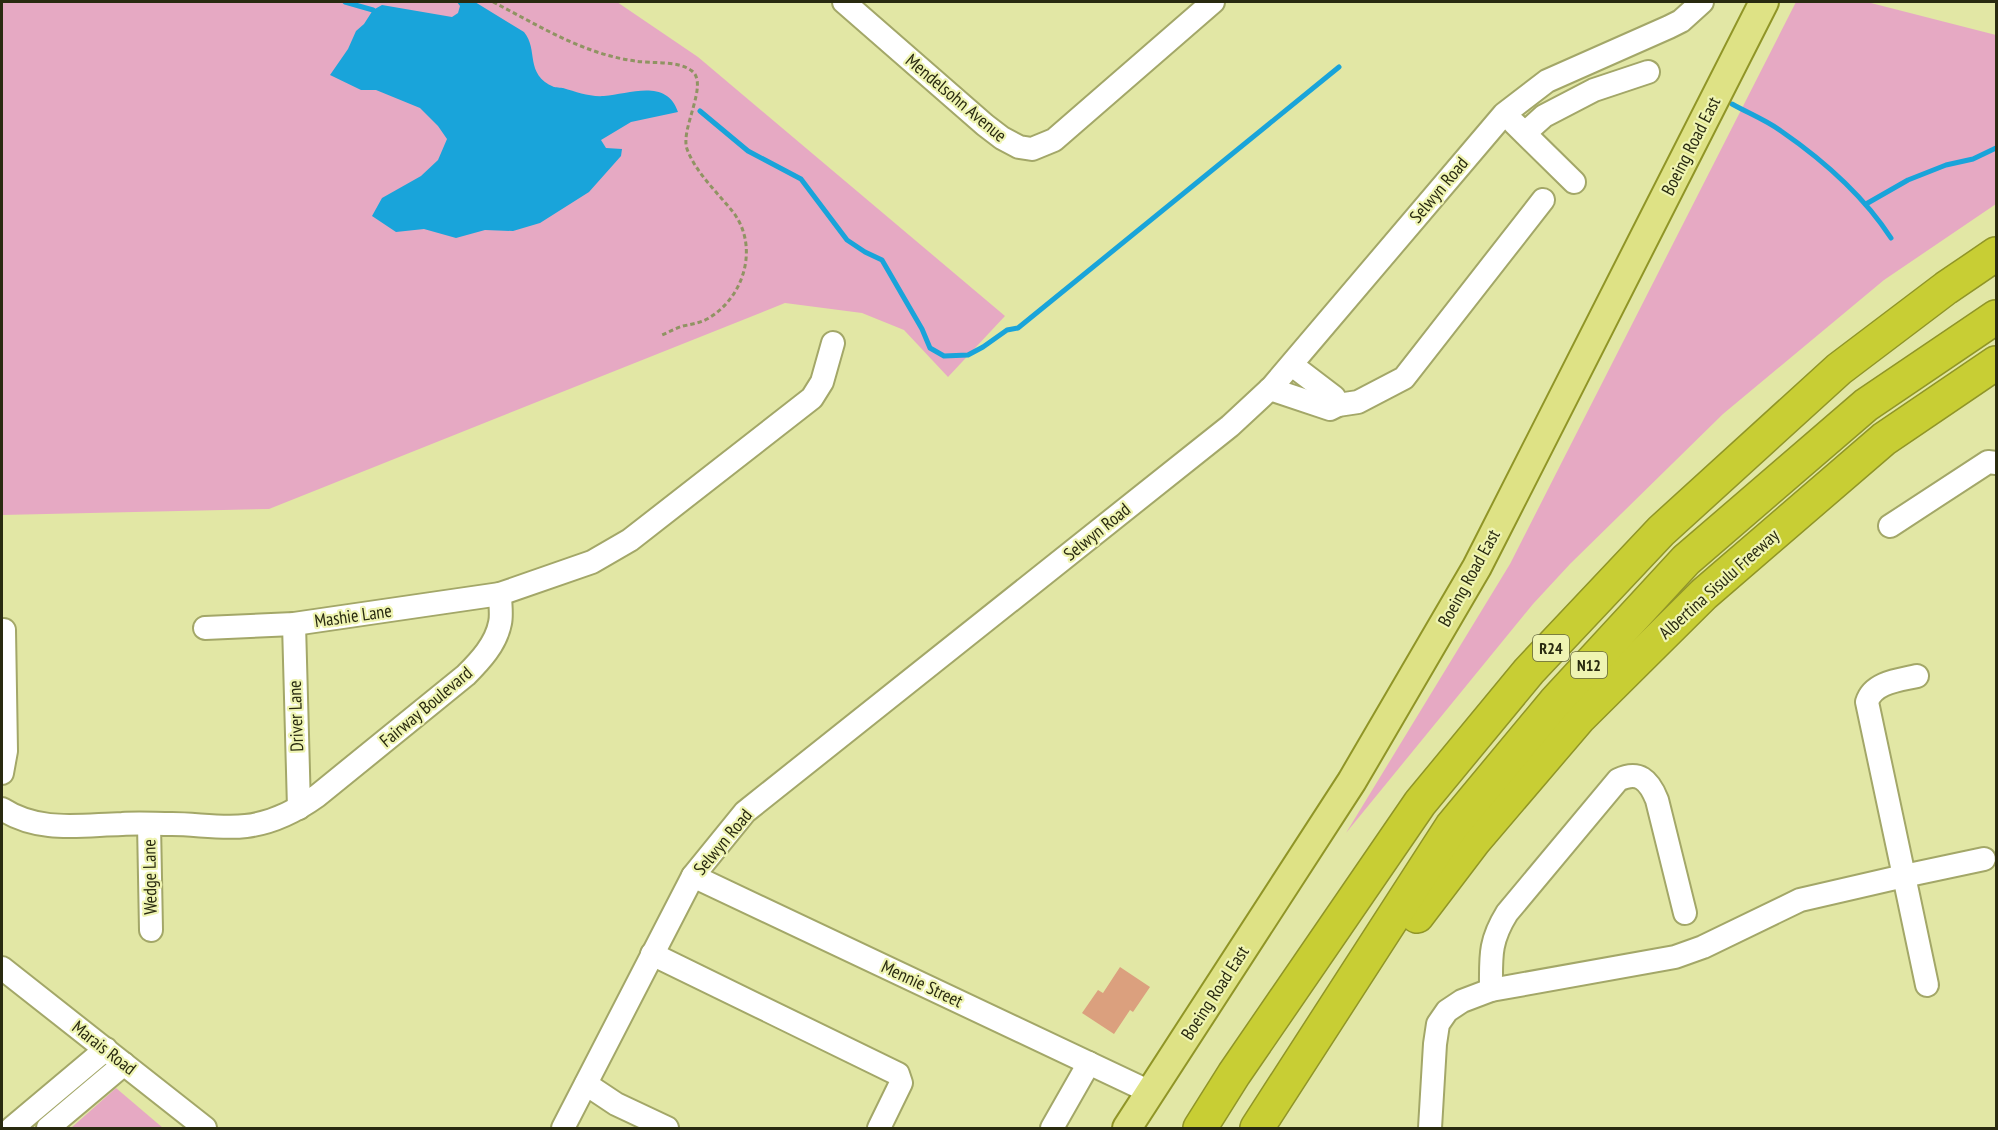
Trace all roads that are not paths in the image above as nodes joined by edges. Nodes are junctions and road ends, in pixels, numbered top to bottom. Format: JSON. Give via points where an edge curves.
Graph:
{"nodes":[{"id":1,"x":844,"y":2,"type":"edge"},
{"id":2,"x":1213,"y":2,"type":"edge"},
{"id":3,"x":1702,"y":2,"type":"edge"},
{"id":4,"x":1764,"y":2,"type":"edge"},
{"id":5,"x":1648,"y":72,"type":"dead end"},
{"id":6,"x":1504,"y":114,"type":"junction"},
{"id":7,"x":1525,"y":133,"type":"junction"},
{"id":8,"x":1574,"y":182,"type":"dead end"},
{"id":9,"x":1543,"y":200,"type":"dead end"},
{"id":10,"x":1996,"y":254,"type":"edge"},
{"id":11,"x":1996,"y":317,"type":"edge"},
{"id":12,"x":833,"y":343,"type":"dead end"},
{"id":13,"x":1996,"y":363,"type":"edge"},
{"id":14,"x":1292,"y":365,"type":"junction"},
{"id":15,"x":1270,"y":389,"type":"junction"},
{"id":16,"x":1338,"y":405,"type":"junction"},
{"id":17,"x":1996,"y":463,"type":"edge"},
{"id":18,"x":1890,"y":526,"type":"dead end"},
{"id":19,"x":500,"y":594,"type":"junction"},
{"id":20,"x":294,"y":624,"type":"junction"},
{"id":21,"x":205,"y":628,"type":"dead end"},
{"id":22,"x":4,"y":630,"type":"dead end"},
{"id":23,"x":1917,"y":676,"type":"dead end"},
{"id":24,"x":2,"y":774,"type":"edge"},
{"id":25,"x":299,"y":808,"type":"junction"},
{"id":26,"x":2,"y":809,"type":"edge"},
{"id":27,"x":149,"y":824,"type":"junction"},
{"id":28,"x":1984,"y":859,"type":"dead end"},
{"id":29,"x":693,"y":876,"type":"junction"},
{"id":30,"x":1904,"y":876,"type":"junction"},
{"id":31,"x":1685,"y":913,"type":"dead end"},
{"id":32,"x":151,"y":930,"type":"dead end"},
{"id":33,"x":652,"y":954,"type":"junction"},
{"id":34,"x":2,"y":968,"type":"edge"},
{"id":35,"x":1927,"y":985,"type":"dead end"},
{"id":36,"x":1491,"y":990,"type":"junction"},
{"id":37,"x":106,"y":1049,"type":"junction"},
{"id":38,"x":1089,"y":1063,"type":"junction"},
{"id":39,"x":124,"y":1064,"type":"junction"},
{"id":40,"x":586,"y":1083,"type":"junction"},
{"id":41,"x":1150,"y":1092,"type":"junction"},
{"id":42,"x":1275,"y":1101,"type":"junction"},
{"id":43,"x":12,"y":1128,"type":"edge"},
{"id":44,"x":48,"y":1128,"type":"edge"},
{"id":45,"x":205,"y":1128,"type":"edge"},
{"id":46,"x":563,"y":1128,"type":"edge"},
{"id":47,"x":667,"y":1128,"type":"edge"},
{"id":48,"x":879,"y":1128,"type":"edge"},
{"id":49,"x":1052,"y":1128,"type":"edge"},
{"id":50,"x":1126,"y":1128,"type":"edge"},
{"id":51,"x":1200,"y":1128,"type":"edge"},
{"id":52,"x":1257,"y":1128,"type":"edge"},
{"id":53,"x":1430,"y":1128,"type":"edge"}],
"edges":[{"from":1,"to":2,"type":"street","name":"Mendelsohn Avenue","via":[[985,126],[1019,147],[1032,149],[1054,140],[1077,122]]},
{"from":3,"to":6,"type":"street","name":"Selwyn Road","via":[[1681,21],[1547,81]]},
{"from":4,"to":41,"type":"main road","name":"Boeing Road East","via":[[1477,567],[1352,782]]},
{"from":5,"to":7,"type":"street","via":[[1594,90],[1544,116]]},
{"from":6,"to":7,"type":"street"},
{"from":6,"to":14,"type":"street","name":"Selwyn Road"},
{"from":7,"to":8,"type":"street"},
{"from":9,"to":16,"type":"street","via":[[1404,378],[1358,402]]},
{"from":10,"to":51,"type":"highway","number":"R24","via":[[1839,369],[1661,531],[1529,671],[1420,803]]},
{"from":11,"to":42,"type":"highway","number":"N12","via":[[1866,405],[1686,560],[1555,702],[1452,826]]},
{"from":12,"to":19,"type":"street","via":[[822,382],[812,398],[630,540],[592,562]]},
{"from":13,"to":42,"type":"highway","name":"Albertina Sisulu Freeway","via":[[1884,439],[1704,594],[1579,718],[1474,841]]},
{"from":14,"to":15,"type":"street","name":"Selwyn Road"},
{"from":14,"to":16,"type":"street","via":[[1334,397]]},
{"from":15,"to":16,"type":"street","via":[[1330,409]]},
{"from":15,"to":29,"type":"street","name":"Selwyn Road","via":[[1230,426],[745,812]]},
{"from":17,"to":18,"type":"street","via":[[1988,462]]},
{"from":19,"to":20,"type":"street","name":"Mashie Lane"},
{"from":19,"to":25,"type":"street","name":"Fairway Boulevard","via":[[500,623],[484,657]]},
{"from":20,"to":21,"type":"street","name":"Mashie Lane"},
{"from":20,"to":25,"type":"street","name":"Driver Lane"},
{"from":22,"to":24,"type":"street","via":[[6,751]]},
{"from":23,"to":30,"type":"street","via":[[1877,688],[1867,702]]},
{"from":25,"to":27,"type":"street","name":"Fairway Boulevard","via":[[269,822],[245,826]]},
{"from":26,"to":27,"type":"street","name":"Fairway Boulevard","via":[[36,824],[64,827]]},
{"from":27,"to":32,"type":"street","name":"Wedge Lane"},
{"from":28,"to":30,"type":"street"},
{"from":29,"to":33,"type":"street","name":"Selwyn Road"},
{"from":29,"to":38,"type":"street","name":"Mennie Street"},
{"from":30,"to":35,"type":"street"},
{"from":30,"to":36,"type":"street","via":[[1800,900],[1675,957]]},
{"from":31,"to":36,"type":"street","via":[[1652,788],[1637,776],[1629,775],[1618,780],[1507,913],[1492,944]]},
{"from":33,"to":40,"type":"street","name":"Selwyn Road"},
{"from":33,"to":48,"type":"street","via":[[898,1074],[901,1083]]},
{"from":34,"to":37,"type":"street","name":"Marais Road"},
{"from":36,"to":53,"type":"street","via":[[1462,1001],[1447,1011],[1438,1024]]},
{"from":37,"to":39,"type":"street","name":"Marais Road"},
{"from":37,"to":43,"type":"street"},
{"from":38,"to":41,"type":"street","name":"Mennie Street"},
{"from":38,"to":49,"type":"street"},
{"from":39,"to":44,"type":"street"},
{"from":39,"to":45,"type":"street","name":"Marais Road"},
{"from":40,"to":46,"type":"street","name":"Selwyn Road"},
{"from":40,"to":47,"type":"street","via":[[616,1104]]},
{"from":41,"to":50,"type":"main road","name":"Boeing Road East"},
{"from":42,"to":52,"type":"highway"}]}
